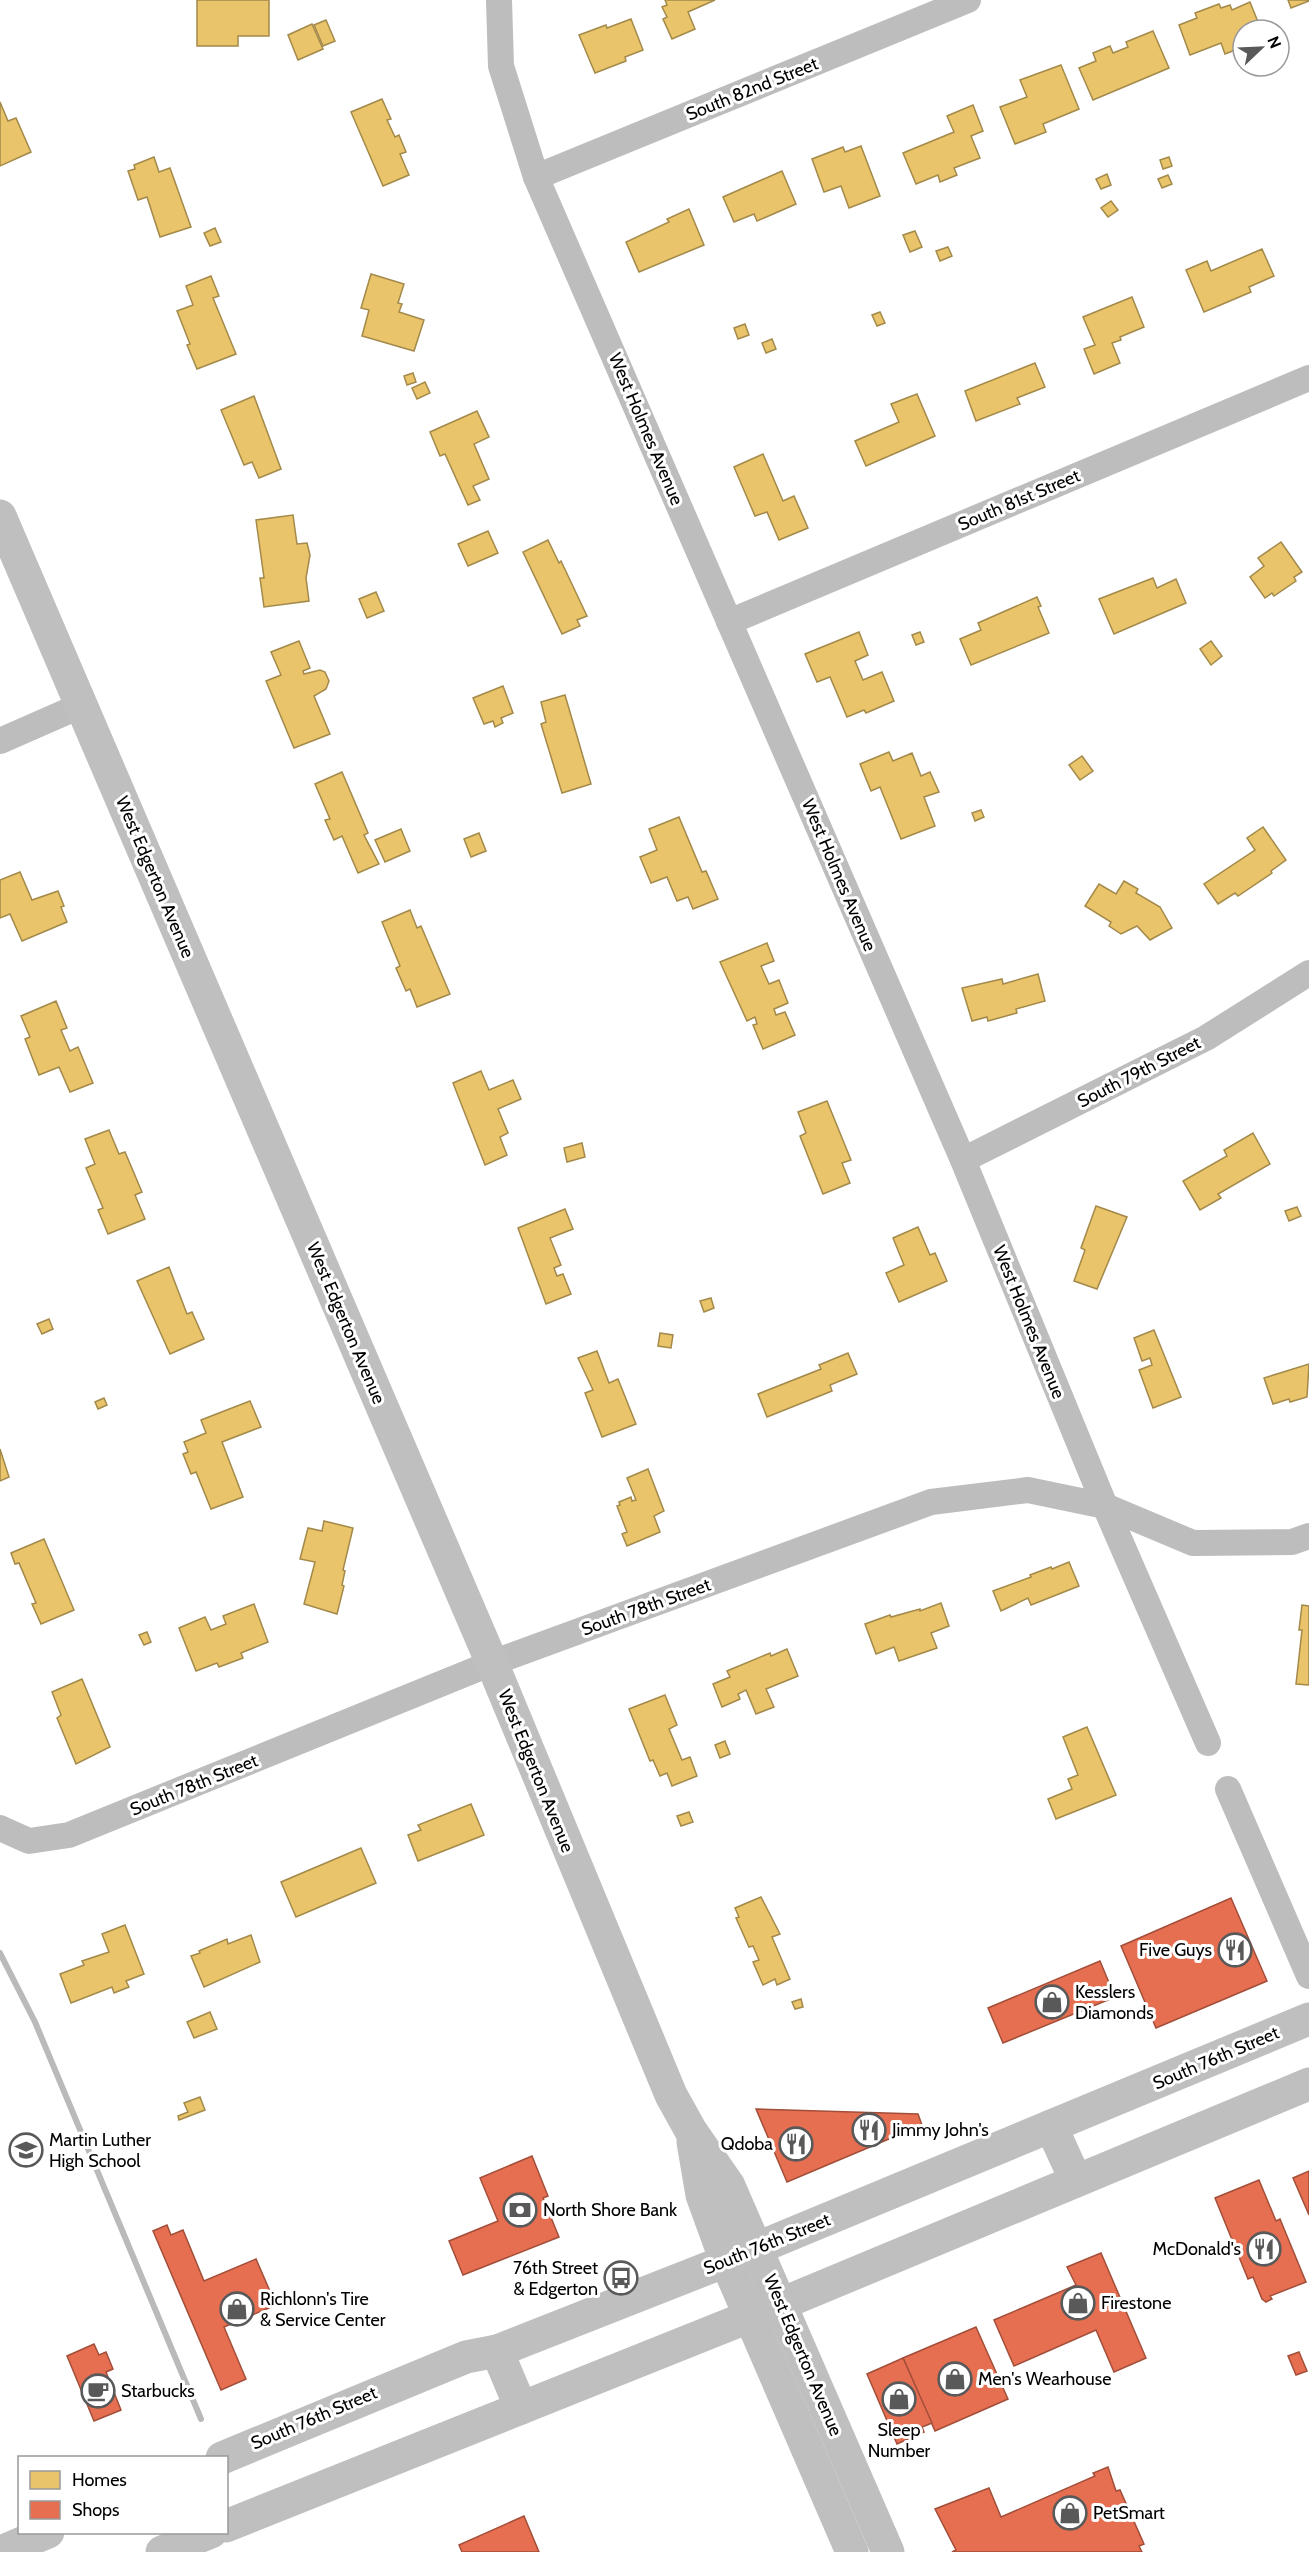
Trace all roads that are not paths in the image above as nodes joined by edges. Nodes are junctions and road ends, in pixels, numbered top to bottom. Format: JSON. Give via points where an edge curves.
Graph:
{"nodes":[{"id":1,"x":499,"y":0,"type":"edge"},
{"id":2,"x":968,"y":0,"type":"edge"},
{"id":3,"x":536,"y":177,"type":"junction"},
{"id":4,"x":1309,"y":378,"type":"edge"},
{"id":5,"x":0,"y":516,"type":"edge"},
{"id":6,"x":729,"y":622,"type":"junction"},
{"id":7,"x":82,"y":705,"type":"junction"},
{"id":8,"x":0,"y":741,"type":"edge"},
{"id":9,"x":1309,"y":973,"type":"edge"},
{"id":10,"x":963,"y":1160,"type":"junction"},
{"id":11,"x":1105,"y":1506,"type":"junction"},
{"id":12,"x":1309,"y":1536,"type":"edge"},
{"id":13,"x":492,"y":1664,"type":"junction"},
{"id":14,"x":1208,"y":1743,"type":"dead end"},
{"id":15,"x":1228,"y":1789,"type":"dead end"},
{"id":16,"x":0,"y":1828,"type":"edge"},
{"id":17,"x":1309,"y":1976,"type":"edge"},
{"id":18,"x":1309,"y":2019,"type":"edge"},
{"id":19,"x":1309,"y":2084,"type":"edge"},
{"id":20,"x":1051,"y":2126,"type":"junction"},
{"id":21,"x":691,"y":2131,"type":"junction"},
{"id":22,"x":1076,"y":2181,"type":"junction"},
{"id":23,"x":758,"y":2248,"type":"junction"},
{"id":24,"x":726,"y":2261,"type":"junction"},
{"id":25,"x":781,"y":2304,"type":"junction"},
{"id":26,"x":749,"y":2316,"type":"junction"},
{"id":27,"x":496,"y":2351,"type":"junction"},
{"id":28,"x":521,"y":2408,"type":"junction"},
{"id":29,"x":224,"y":2456,"type":"edge"},
{"id":30,"x":228,"y":2525,"type":"edge"},
{"id":31,"x":206,"y":2534,"type":"edge"},
{"id":32,"x":40,"y":2544,"type":"edge"},
{"id":33,"x":1,"y":2552,"type":"edge"},
{"id":34,"x":162,"y":2552,"type":"edge"},
{"id":35,"x":852,"y":2552,"type":"edge"},
{"id":36,"x":888,"y":2552,"type":"edge"}],
"edges":[{"from":1,"to":3,"type":"street","name":"West Holmes Avenue","via":[[501,66]]},
{"from":2,"to":3,"type":"street","name":"South 82nd Street"},
{"from":3,"to":6,"type":"street","name":"West Holmes Avenue"},
{"from":4,"to":6,"type":"street","name":"South 81st Street"},
{"from":5,"to":7,"type":"street","name":"West Edgerton Avenue"},
{"from":6,"to":10,"type":"street","name":"West Holmes Avenue"},
{"from":7,"to":8,"type":"street"},
{"from":7,"to":13,"type":"street","name":"West Edgerton Avenue"},
{"from":9,"to":10,"type":"street","name":"South 79th Street","via":[[1206,1038]]},
{"from":10,"to":11,"type":"street","name":"West Holmes Avenue"},
{"from":11,"to":12,"type":"street","name":"South 78th Street","via":[[1193,1543],[1292,1542]]},
{"from":11,"to":13,"type":"street","name":"South 78th Street","via":[[1028,1490],[931,1502]]},
{"from":11,"to":14,"type":"street","name":"West Holmes Avenue"},
{"from":13,"to":16,"type":"street","name":"South 78th Street","via":[[69,1835],[30,1841]]},
{"from":13,"to":21,"type":"street","name":"West Edgerton Avenue","via":[[634,2010],[671,2096]]},
{"from":15,"to":17,"type":"street"},
{"from":18,"to":20,"type":"street","name":"South 76th Street"},
{"from":19,"to":22,"type":"street"},
{"from":20,"to":22,"type":"street"},
{"from":20,"to":23,"type":"street","name":"South 76th Street"},
{"from":21,"to":23,"type":"street","name":"West Edgerton Avenue","via":[[729,2186]]},
{"from":21,"to":24,"type":"street","name":"West Edgerton Avenue","via":[[702,2195]]},
{"from":22,"to":25,"type":"street"},
{"from":23,"to":24,"type":"street","name":"South 76th Street"},
{"from":23,"to":25,"type":"street","name":"West Edgerton Avenue"},
{"from":24,"to":26,"type":"street","name":"West Edgerton Avenue"},
{"from":24,"to":27,"type":"street","name":"South 76th Street"},
{"from":25,"to":26,"type":"street"},
{"from":25,"to":36,"type":"street","name":"West Edgerton Avenue"},
{"from":26,"to":28,"type":"street"},
{"from":26,"to":35,"type":"street","name":"West Edgerton Avenue"},
{"from":27,"to":28,"type":"street"},
{"from":27,"to":29,"type":"street","name":"South 76th Street","via":[[465,2357]]},
{"from":28,"to":30,"type":"street"},
{"from":31,"to":34,"type":"street"},
{"from":32,"to":33,"type":"street"}]}
